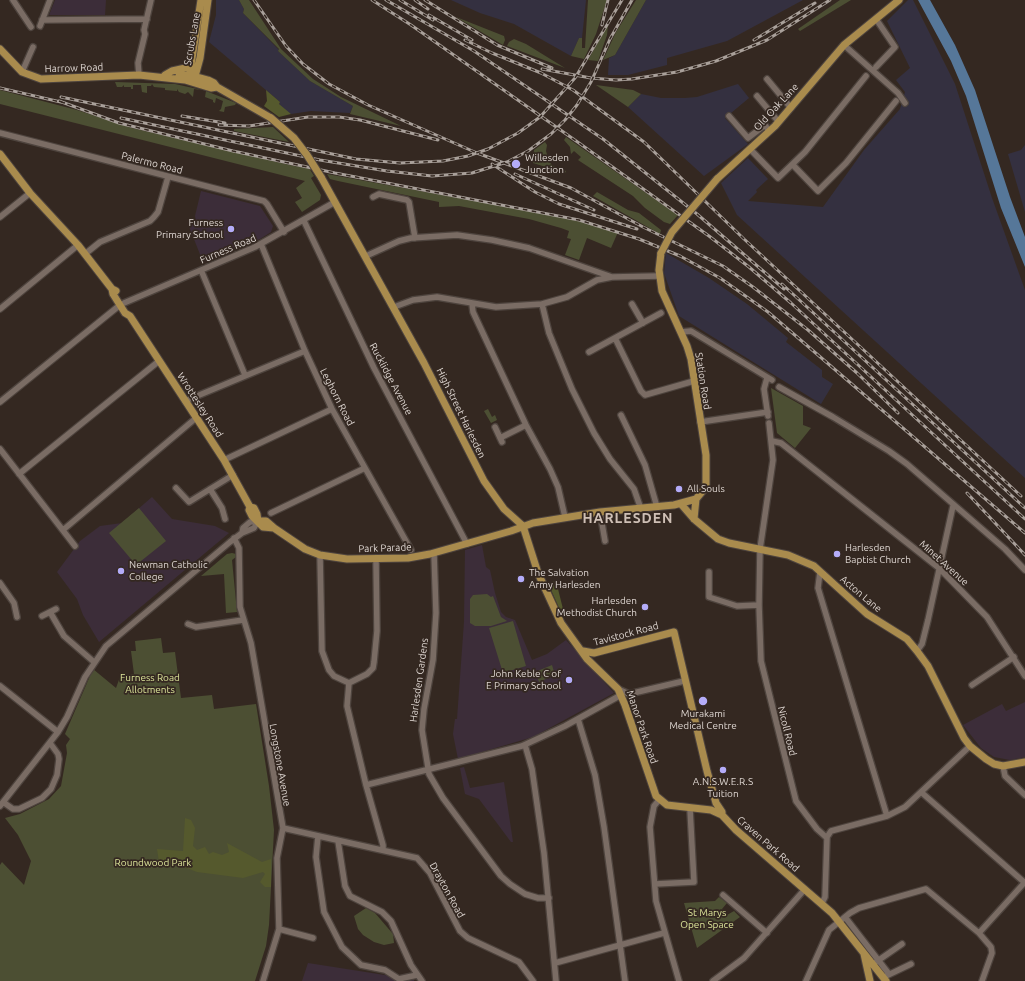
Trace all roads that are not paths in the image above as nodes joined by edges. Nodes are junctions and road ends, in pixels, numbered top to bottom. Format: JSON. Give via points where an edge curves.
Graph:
{"nodes":[{"id":1,"x":13,"y":0,"type":"edge"},
{"id":2,"x":50,"y":0,"type":"edge"},
{"id":3,"x":151,"y":0,"type":"edge"},
{"id":4,"x":201,"y":0,"type":"edge"},
{"id":5,"x":208,"y":0,"type":"edge"},
{"id":6,"x":899,"y":0,"type":"edge"},
{"id":7,"x":147,"y":19,"type":"junction"},
{"id":8,"x":876,"y":19,"type":"junction"},
{"id":9,"x":42,"y":20,"type":"junction"},
{"id":10,"x":40,"y":26,"type":"dead end"},
{"id":11,"x":31,"y":27,"type":"dead end"},
{"id":12,"x":844,"y":45,"type":"junction"},
{"id":13,"x":33,"y":47,"type":"dead end"},
{"id":14,"x":0,"y":49,"type":"edge"},
{"id":15,"x":190,"y":67,"type":"junction"},
{"id":16,"x":876,"y":67,"type":"dead end"},
{"id":17,"x":22,"y":72,"type":"junction"},
{"id":18,"x":139,"y":75,"type":"junction"},
{"id":19,"x":162,"y":76,"type":"junction"},
{"id":20,"x":866,"y":76,"type":"dead end"},
{"id":21,"x":192,"y":78,"type":"junction"},
{"id":22,"x":766,"y":79,"type":"dead end"},
{"id":23,"x":756,"y":96,"type":"dead end"},
{"id":24,"x":896,"y":101,"type":"dead end"},
{"id":25,"x":905,"y":103,"type":"dead end"},
{"id":26,"x":791,"y":108,"type":"junction"},
{"id":27,"x":729,"y":116,"type":"dead end"},
{"id":28,"x":778,"y":121,"type":"junction"},
{"id":29,"x":769,"y":131,"type":"junction"},
{"id":30,"x":0,"y":133,"type":"edge"},
{"id":31,"x":750,"y":149,"type":"junction"},
{"id":32,"x":0,"y":154,"type":"edge"},
{"id":33,"x":792,"y":165,"type":"junction"},
{"id":34,"x":168,"y":177,"type":"junction"},
{"id":35,"x":30,"y":193,"type":"junction"},
{"id":36,"x":373,"y":197,"type":"dead end"},
{"id":37,"x":335,"y":202,"type":"junction"},
{"id":38,"x":0,"y":217,"type":"edge"},
{"id":39,"x":304,"y":221,"type":"junction"},
{"id":40,"x":284,"y":232,"type":"junction"},
{"id":41,"x":672,"y":232,"type":"joint"},
{"id":42,"x":415,"y":238,"type":"junction"},
{"id":43,"x":261,"y":244,"type":"junction"},
{"id":44,"x":78,"y":245,"type":"junction"},
{"id":45,"x":86,"y":254,"type":"junction"},
{"id":46,"x":366,"y":256,"type":"junction"},
{"id":47,"x":201,"y":270,"type":"junction"},
{"id":48,"x":660,"y":276,"type":"junction"},
{"id":49,"x":612,"y":277,"type":"junction"},
{"id":50,"x":122,"y":304,"type":"junction"},
{"id":51,"x":472,"y":304,"type":"junction"},
{"id":52,"x":542,"y":304,"type":"junction"},
{"id":53,"x":632,"y":304,"type":"dead end"},
{"id":54,"x":394,"y":307,"type":"junction"},
{"id":55,"x":0,"y":309,"type":"edge"},
{"id":56,"x":661,"y":313,"type":"dead end"},
{"id":57,"x":643,"y":323,"type":"junction"},
{"id":58,"x":681,"y":332,"type":"junction"},
{"id":59,"x":615,"y":338,"type":"junction"},
{"id":60,"x":305,"y":351,"type":"junction"},
{"id":61,"x":589,"y":352,"type":"dead end"},
{"id":62,"x":159,"y":361,"type":"junction"},
{"id":63,"x":245,"y":375,"type":"junction"},
{"id":64,"x":694,"y":381,"type":"junction"},
{"id":65,"x":779,"y":387,"type":"dead end"},
{"id":66,"x":185,"y":401,"type":"junction"},
{"id":67,"x":0,"y":402,"type":"edge"},
{"id":68,"x":332,"y":409,"type":"junction"},
{"id":69,"x":621,"y":415,"type":"dead end"},
{"id":70,"x":196,"y":418,"type":"junction"},
{"id":71,"x":700,"y":422,"type":"junction"},
{"id":72,"x":769,"y":423,"type":"dead end"},
{"id":73,"x":526,"y":425,"type":"junction"},
{"id":74,"x":495,"y":427,"type":"dead end"},
{"id":75,"x":772,"y":441,"type":"junction"},
{"id":76,"x":0,"y":449,"type":"edge"},
{"id":77,"x":224,"y":460,"type":"junction"},
{"id":78,"x":365,"y":468,"type":"junction"},
{"id":79,"x":19,"y":474,"type":"junction"},
{"id":80,"x":233,"y":475,"type":"junction"},
{"id":81,"x":176,"y":488,"type":"dead end"},
{"id":82,"x":210,"y":490,"type":"junction"},
{"id":83,"x":696,"y":499,"type":"junction"},
{"id":84,"x":681,"y":504,"type":"junction"},
{"id":85,"x":954,"y":506,"type":"junction"},
{"id":86,"x":657,"y":507,"type":"junction"},
{"id":87,"x":639,"y":509,"type":"junction"},
{"id":88,"x":600,"y":512,"type":"junction"},
{"id":89,"x":271,"y":513,"type":"dead end"},
{"id":90,"x":565,"y":517,"type":"junction"},
{"id":91,"x":224,"y":519,"type":"dead end"},
{"id":92,"x":694,"y":519,"type":"junction"},
{"id":93,"x":262,"y":523,"type":"junction"},
{"id":94,"x":523,"y":526,"type":"junction"},
{"id":95,"x":63,"y":530,"type":"junction"},
{"id":96,"x":232,"y":540,"type":"junction"},
{"id":97,"x":605,"y":541,"type":"dead end"},
{"id":98,"x":467,"y":544,"type":"junction"},
{"id":99,"x":76,"y":546,"type":"dead end"},
{"id":100,"x":760,"y":549,"type":"junction"},
{"id":101,"x":411,"y":550,"type":"dead end"},
{"id":102,"x":434,"y":553,"type":"junction"},
{"id":103,"x":320,"y":555,"type":"junction"},
{"id":104,"x":376,"y":560,"type":"junction"},
{"id":105,"x":939,"y":568,"type":"junction"},
{"id":106,"x":1025,"y":570,"type":"edge"},
{"id":107,"x":709,"y":572,"type":"dead end"},
{"id":108,"x":820,"y":572,"type":"junction"},
{"id":109,"x":0,"y":583,"type":"edge"},
{"id":110,"x":759,"y":605,"type":"junction"},
{"id":111,"x":56,"y":608,"type":"dead end"},
{"id":112,"x":50,"y":612,"type":"junction"},
{"id":113,"x":42,"y":616,"type":"dead end"},
{"id":114,"x":17,"y":617,"type":"dead end"},
{"id":115,"x":243,"y":620,"type":"junction"},
{"id":116,"x":188,"y":624,"type":"dead end"},
{"id":117,"x":583,"y":651,"type":"junction"},
{"id":118,"x":917,"y":651,"type":"junction"},
{"id":119,"x":594,"y":653,"type":"junction"},
{"id":120,"x":1014,"y":657,"type":"junction"},
{"id":121,"x":590,"y":660,"type":"junction"},
{"id":122,"x":94,"y":662,"type":"junction"},
{"id":123,"x":1025,"y":676,"type":"edge"},
{"id":124,"x":684,"y":681,"type":"junction"},
{"id":125,"x":349,"y":683,"type":"junction"},
{"id":126,"x":972,"y":685,"type":"dead end"},
{"id":127,"x":0,"y":686,"type":"edge"},
{"id":128,"x":619,"y":692,"type":"junction"},
{"id":129,"x":578,"y":718,"type":"junction"},
{"id":130,"x":58,"y":732,"type":"junction"},
{"id":131,"x":50,"y":743,"type":"junction"},
{"id":132,"x":525,"y":745,"type":"junction"},
{"id":133,"x":970,"y":746,"type":"junction"},
{"id":134,"x":1025,"y":762,"type":"edge"},
{"id":135,"x":1003,"y":766,"type":"junction"},
{"id":136,"x":428,"y":770,"type":"junction"},
{"id":137,"x":366,"y":785,"type":"junction"},
{"id":138,"x":921,"y":792,"type":"junction"},
{"id":139,"x":1025,"y":795,"type":"edge"},
{"id":140,"x":659,"y":800,"type":"junction"},
{"id":141,"x":2,"y":801,"type":"edge"},
{"id":142,"x":716,"y":803,"type":"junction"},
{"id":143,"x":690,"y":809,"type":"junction"},
{"id":144,"x":711,"y":810,"type":"junction"},
{"id":145,"x":722,"y":815,"type":"junction"},
{"id":146,"x":887,"y":816,"type":"junction"},
{"id":147,"x":283,"y":828,"type":"junction"},
{"id":148,"x":318,"y":836,"type":"junction"},
{"id":149,"x":826,"y":837,"type":"junction"},
{"id":150,"x":338,"y":841,"type":"junction"},
{"id":151,"x":383,"y":850,"type":"junction"},
{"id":152,"x":1025,"y":882,"type":"edge"},
{"id":153,"x":655,"y":884,"type":"junction"},
{"id":154,"x":805,"y":889,"type":"junction"},
{"id":155,"x":723,"y":895,"type":"dead end"},
{"id":156,"x":549,"y":898,"type":"junction"},
{"id":157,"x":822,"y":903,"type":"junction"},
{"id":158,"x":843,"y":919,"type":"junction"},
{"id":159,"x":279,"y":929,"type":"junction"},
{"id":160,"x":664,"y":933,"type":"junction"},
{"id":161,"x":979,"y":933,"type":"junction"},
{"id":162,"x":767,"y":934,"type":"junction"},
{"id":163,"x":313,"y":938,"type":"dead end"},
{"id":164,"x":902,"y":944,"type":"dead end"},
{"id":165,"x":620,"y":945,"type":"junction"},
{"id":166,"x":864,"y":954,"type":"junction"},
{"id":167,"x":876,"y":962,"type":"junction"},
{"id":168,"x":555,"y":963,"type":"junction"},
{"id":169,"x":911,"y":964,"type":"dead end"},
{"id":170,"x":417,"y":975,"type":"junction"},
{"id":171,"x":886,"y":978,"type":"edge"},
{"id":172,"x":263,"y":981,"type":"edge"},
{"id":173,"x":422,"y":981,"type":"edge"},
{"id":174,"x":533,"y":981,"type":"edge"},
{"id":175,"x":556,"y":981,"type":"edge"},
{"id":176,"x":625,"y":981,"type":"edge"},
{"id":177,"x":679,"y":981,"type":"edge"},
{"id":178,"x":713,"y":981,"type":"edge"},
{"id":179,"x":806,"y":981,"type":"edge"},
{"id":180,"x":870,"y":981,"type":"edge"},
{"id":181,"x":982,"y":981,"type":"edge"}],
"edges":[{"from":1,"to":11,"type":"street"},
{"from":2,"to":9,"type":"street"},
{"from":3,"to":7,"type":"street"},
{"from":4,"to":15,"type":"main road","name":"Scrubs Lane"},
{"from":5,"to":21,"type":"main road","name":"Scrubs Lane"},
{"from":6,"to":8,"type":"main road","name":"Old Oak Lane"},
{"from":7,"to":9,"type":"street"},
{"from":7,"to":18,"type":"street","via":[[138,63]]},
{"from":8,"to":12,"type":"main road","name":"Old Oak Lane"},
{"from":8,"to":16,"type":"street","via":[[895,47]]},
{"from":9,"to":10,"type":"street"},
{"from":12,"to":25,"type":"street","via":[[898,93]]},
{"from":12,"to":26,"type":"main road","name":"Old Oak Lane"},
{"from":13,"to":17,"type":"street"},
{"from":14,"to":17,"type":"main road","name":"Harrow Road"},
{"from":15,"to":19,"type":"main road"},
{"from":15,"to":21,"type":"main road","name":"Scrubs Lane"},
{"from":17,"to":18,"type":"main road","name":"Harrow Road","via":[[47,80]]},
{"from":18,"to":19,"type":"main road","name":"Harrow Road"},
{"from":19,"to":21,"type":"main road","name":"Harrow Road"},
{"from":20,"to":33,"type":"street"},
{"from":21,"to":37,"type":"main road","name":"Harrow Road","bridge":true,"via":[[214,83],[271,118],[294,138],[307,155]]},
{"from":22,"to":26,"type":"street"},
{"from":23,"to":28,"type":"street"},
{"from":24,"to":33,"type":"street","via":[[846,163],[818,191]]},
{"from":26,"to":28,"type":"main road","name":"Old Oak Lane"},
{"from":27,"to":29,"type":"street","via":[[748,138],[765,125]]},
{"from":28,"to":29,"type":"main road","name":"Old Oak Lane"},
{"from":29,"to":31,"type":"main road","name":"Old Oak Lane"},
{"from":30,"to":34,"type":"street","name":"Palermo Road"},
{"from":31,"to":33,"type":"street","via":[[778,178]]},
{"from":31,"to":41,"type":"main road","name":"Old Oak Lane","bridge":true,"via":[[717,179]]},
{"from":32,"to":35,"type":"main road","name":"Wrottesley Road"},
{"from":34,"to":40,"type":"street","name":"Palermo Road","via":[[264,201]]},
{"from":34,"to":45,"type":"street","via":[[158,212],[150,221],[100,242]]},
{"from":35,"to":38,"type":"street"},
{"from":35,"to":44,"type":"main road","name":"Wrottesley Road"},
{"from":36,"to":42,"type":"street","via":[[379,194],[407,200]]},
{"from":37,"to":39,"type":"street","name":"Furness Road"},
{"from":37,"to":46,"type":"main road","name":"High Street Harlesden"},
{"from":39,"to":40,"type":"street","name":"Furness Road"},
{"from":39,"to":98,"type":"street","name":"Rucklidge Avenue","via":[[371,362]]},
{"from":40,"to":43,"type":"street","name":"Furness Road"},
{"from":41,"to":48,"type":"main road","name":"Station Road","bridge":true,"via":[[661,253]]},
{"from":42,"to":46,"type":"street","via":[[399,241]]},
{"from":42,"to":49,"type":"street","via":[[456,235],[499,241],[542,252]]},
{"from":43,"to":47,"type":"street","name":"Furness Road"},
{"from":43,"to":60,"type":"street","name":"Leghorn Road"},
{"from":44,"to":45,"type":"main road","name":"Wrottesley Road"},
{"from":44,"to":55,"type":"street"},
{"from":45,"to":50,"type":"main road","name":"Wrottesley Road"},
{"from":46,"to":54,"type":"main road","name":"High Street Harlesden"},
{"from":47,"to":50,"type":"street","name":"Furness Road"},
{"from":47,"to":63,"type":"street"},
{"from":48,"to":49,"type":"street"},
{"from":48,"to":58,"type":"main road","name":"Station Road","via":[[662,291]]},
{"from":49,"to":52,"type":"street","via":[[597,280],[567,296]]},
{"from":50,"to":62,"type":"main road","name":"Wrottesley Road"},
{"from":50,"to":67,"type":"street","name":"Furness Road"},
{"from":51,"to":52,"type":"street","via":[[496,307]]},
{"from":51,"to":54,"type":"street","via":[[437,297],[413,300]]},
{"from":51,"to":73,"type":"street","via":[[473,312]]},
{"from":52,"to":87,"type":"street","via":[[549,333],[572,389],[610,459],[634,489]]},
{"from":53,"to":57,"type":"street"},
{"from":54,"to":94,"type":"main road","name":"High Street Harlesden","via":[[484,481],[504,509]]},
{"from":56,"to":57,"type":"street"},
{"from":57,"to":59,"type":"street"},
{"from":58,"to":64,"type":"main road","name":"Station Road"},
{"from":58,"to":71,"type":"street","via":[[691,331],[770,379],[764,389],[768,414]]},
{"from":59,"to":61,"type":"street"},
{"from":59,"to":64,"type":"street","via":[[645,395]]},
{"from":60,"to":63,"type":"street"},
{"from":60,"to":68,"type":"street","name":"Leghorn Road"},
{"from":62,"to":66,"type":"main road","name":"Wrottesley Road"},
{"from":62,"to":79,"type":"street"},
{"from":63,"to":66,"type":"street"},
{"from":64,"to":71,"type":"main road","name":"Station Road"},
{"from":65,"to":85,"type":"street","via":[[889,451],[921,475]]},
{"from":66,"to":70,"type":"main road","name":"Wrottesley Road"},
{"from":68,"to":77,"type":"street"},
{"from":68,"to":78,"type":"street","name":"Leghorn Road"},
{"from":69,"to":86,"type":"street","via":[[646,465]]},
{"from":70,"to":77,"type":"main road","name":"Wrottesley Road"},
{"from":70,"to":95,"type":"street"},
{"from":71,"to":83,"type":"main road","name":"Station Road","via":[[706,455],[706,487]]},
{"from":72,"to":75,"type":"street","name":"Nicoll Road"},
{"from":73,"to":74,"type":"street","via":[[501,440]]},
{"from":73,"to":90,"type":"street","via":[[558,487]]},
{"from":75,"to":100,"type":"street","name":"Nicoll Road","via":[[773,470]]},
{"from":75,"to":105,"type":"street","name":"Minet Avenue","via":[[786,448]]},
{"from":76,"to":79,"type":"street"},
{"from":77,"to":80,"type":"main road","name":"Wrottesley Road"},
{"from":78,"to":89,"type":"street"},
{"from":78,"to":101,"type":"street","name":"Leghorn Road"},
{"from":79,"to":95,"type":"street"},
{"from":80,"to":82,"type":"street"},
{"from":80,"to":93,"type":"main road","name":"Wrottesley Road","via":[[250,506],[251,514]]},
{"from":81,"to":82,"type":"street","via":[[189,502]]},
{"from":82,"to":91,"type":"street","via":[[222,508]]},
{"from":83,"to":84,"type":"main road"},
{"from":83,"to":92,"type":"main road"},
{"from":84,"to":86,"type":"main road"},
{"from":84,"to":92,"type":"main road","name":"Acton Lane"},
{"from":85,"to":105,"type":"street"},
{"from":85,"to":106,"type":"street"},
{"from":86,"to":87,"type":"main road"},
{"from":87,"to":88,"type":"main road"},
{"from":88,"to":90,"type":"main road"},
{"from":88,"to":97,"type":"street"},
{"from":90,"to":94,"type":"main road"},
{"from":92,"to":100,"type":"main road","name":"Acton Lane","via":[[718,538]]},
{"from":93,"to":96,"type":"street","via":[[250,522],[243,528],[242,533]]},
{"from":93,"to":103,"type":"main road","name":"Park Parade"},
{"from":94,"to":98,"type":"main road","name":"Park Parade"},
{"from":94,"to":117,"type":"main road","name":"Manor Park Road","via":[[551,604],[561,623]]},
{"from":95,"to":99,"type":"street"},
{"from":96,"to":115,"type":"street","name":"Longstone Avenue","via":[[238,552],[240,607]]},
{"from":96,"to":122,"type":"street","via":[[119,634]]},
{"from":98,"to":102,"type":"main road","name":"Park Parade"},
{"from":100,"to":108,"type":"main road","name":"Acton Lane","via":[[804,560]]},
{"from":100,"to":110,"type":"street","name":"Nicoll Road"},
{"from":102,"to":104,"type":"main road","name":"Park Parade"},
{"from":102,"to":136,"type":"street","name":"Harlesden Gardens","via":[[436,613],[433,660],[422,730]]},
{"from":103,"to":104,"type":"main road","name":"Park Parade"},
{"from":103,"to":125,"type":"street","via":[[322,650],[329,670],[334,676]]},
{"from":104,"to":125,"type":"street","via":[[377,631],[374,662],[367,674]]},
{"from":105,"to":118,"type":"street","via":[[922,644]]},
{"from":105,"to":120,"type":"street","name":"Minet Avenue","via":[[987,618]]},
{"from":107,"to":110,"type":"street","via":[[709,597],[736,606]]},
{"from":108,"to":118,"type":"main road","name":"Acton Lane","via":[[867,614],[907,639]]},
{"from":108,"to":146,"type":"street","via":[[818,588]]},
{"from":109,"to":114,"type":"street","via":[[14,603]]},
{"from":110,"to":149,"type":"street","name":"Nicoll Road","via":[[762,668],[796,800]]},
{"from":111,"to":112,"type":"street"},
{"from":112,"to":113,"type":"street"},
{"from":112,"to":122,"type":"street","via":[[64,636]]},
{"from":115,"to":116,"type":"street","via":[[196,627]]},
{"from":115,"to":147,"type":"street","name":"Longstone Avenue","via":[[251,643]]},
{"from":117,"to":119,"type":"main road","name":"Tavistock Road"},
{"from":117,"to":121,"type":"main road","name":"Manor Park Road"},
{"from":118,"to":133,"type":"main road","name":"Acton Lane","via":[[928,666]]},
{"from":119,"to":121,"type":"main road"},
{"from":119,"to":124,"type":"main road","name":"Tavistock Road","via":[[674,632]]},
{"from":120,"to":123,"type":"street","name":"Minet Avenue"},
{"from":120,"to":126,"type":"street"},
{"from":121,"to":128,"type":"main road","name":"Manor Park Road"},
{"from":122,"to":130,"type":"street"},
{"from":124,"to":128,"type":"street","via":[[628,694]]},
{"from":124,"to":142,"type":"main road","name":"Craven Park Road"},
{"from":125,"to":137,"type":"street","via":[[347,706]]},
{"from":127,"to":130,"type":"street"},
{"from":128,"to":129,"type":"street"},
{"from":128,"to":140,"type":"main road","name":"Manor Park Road"},
{"from":129,"to":132,"type":"street"},
{"from":129,"to":165,"type":"street","via":[[595,775]]},
{"from":130,"to":131,"type":"street"},
{"from":131,"to":141,"type":"street"},
{"from":131,"to":141,"type":"street","via":[[59,759],[57,775],[51,789],[42,798],[19,809],[13,809]]},
{"from":132,"to":136,"type":"street"},
{"from":132,"to":156,"type":"street","via":[[535,787]]},
{"from":133,"to":135,"type":"main road","name":"Acton Lane","via":[[986,760]]},
{"from":133,"to":138,"type":"street"},
{"from":134,"to":135,"type":"main road"},
{"from":135,"to":139,"type":"street","via":[[1005,776]]},
{"from":136,"to":137,"type":"street"},
{"from":136,"to":156,"type":"street","name":"Harlesden Gardens","via":[[440,793],[501,876],[525,894]]},
{"from":137,"to":151,"type":"street"},
{"from":138,"to":146,"type":"street","via":[[905,807]]},
{"from":138,"to":152,"type":"street"},
{"from":140,"to":143,"type":"main road"},
{"from":140,"to":153,"type":"street","via":[[654,806],[650,827]]},
{"from":142,"to":144,"type":"main road"},
{"from":142,"to":145,"type":"main road","name":"Craven Park Road"},
{"from":143,"to":144,"type":"main road"},
{"from":143,"to":153,"type":"street","via":[[694,882]]},
{"from":144,"to":145,"type":"main road"},
{"from":145,"to":154,"type":"main road","name":"Craven Park Road"},
{"from":146,"to":149,"type":"street","via":[[830,831]]},
{"from":147,"to":148,"type":"street","name":"Drayton Road"},
{"from":147,"to":159,"type":"street","name":"Longstone Avenue","via":[[277,858]]},
{"from":148,"to":150,"type":"street","name":"Drayton Road"},
{"from":148,"to":170,"type":"street","via":[[316,857],[324,912],[342,947],[361,965],[385,970],[399,979]]},
{"from":149,"to":157,"type":"street","via":[[825,897]]},
{"from":150,"to":151,"type":"street","name":"Drayton Road"},
{"from":150,"to":170,"type":"street","via":[[344,886],[350,896],[382,912],[390,921]]},
{"from":151,"to":174,"type":"street","name":"Drayton Road","via":[[417,858],[430,873],[460,931],[468,938],[519,962]]},
{"from":152,"to":161,"type":"street"},
{"from":153,"to":160,"type":"street","via":[[656,901]]},
{"from":154,"to":157,"type":"main road","name":"Craven Park Road"},
{"from":154,"to":162,"type":"street"},
{"from":155,"to":162,"type":"street"},
{"from":156,"to":168,"type":"street"},
{"from":157,"to":158,"type":"main road","name":"Craven Park Road"},
{"from":158,"to":161,"type":"street","via":[[856,909],[926,889]]},
{"from":158,"to":166,"type":"main road","name":"Craven Park Road"},
{"from":158,"to":167,"type":"street","name":"Craven Park Road"},
{"from":158,"to":179,"type":"street","via":[[829,930]]},
{"from":159,"to":163,"type":"street"},
{"from":159,"to":172,"type":"street","name":"Longstone Avenue"},
{"from":160,"to":165,"type":"street"},
{"from":160,"to":177,"type":"street"},
{"from":161,"to":181,"type":"street","via":[[991,947],[992,953]]},
{"from":162,"to":178,"type":"street","via":[[744,958]]},
{"from":164,"to":167,"type":"street"},
{"from":165,"to":168,"type":"street"},
{"from":165,"to":176,"type":"street"},
{"from":166,"to":167,"type":"main road","name":"Craven Park Road"},
{"from":166,"to":180,"type":"main road","name":"Craven Park Road"},
{"from":167,"to":171,"type":"main road","name":"Craven Park Road"},
{"from":168,"to":175,"type":"street"},
{"from":169,"to":171,"type":"street"},
{"from":170,"to":173,"type":"street"}]}
